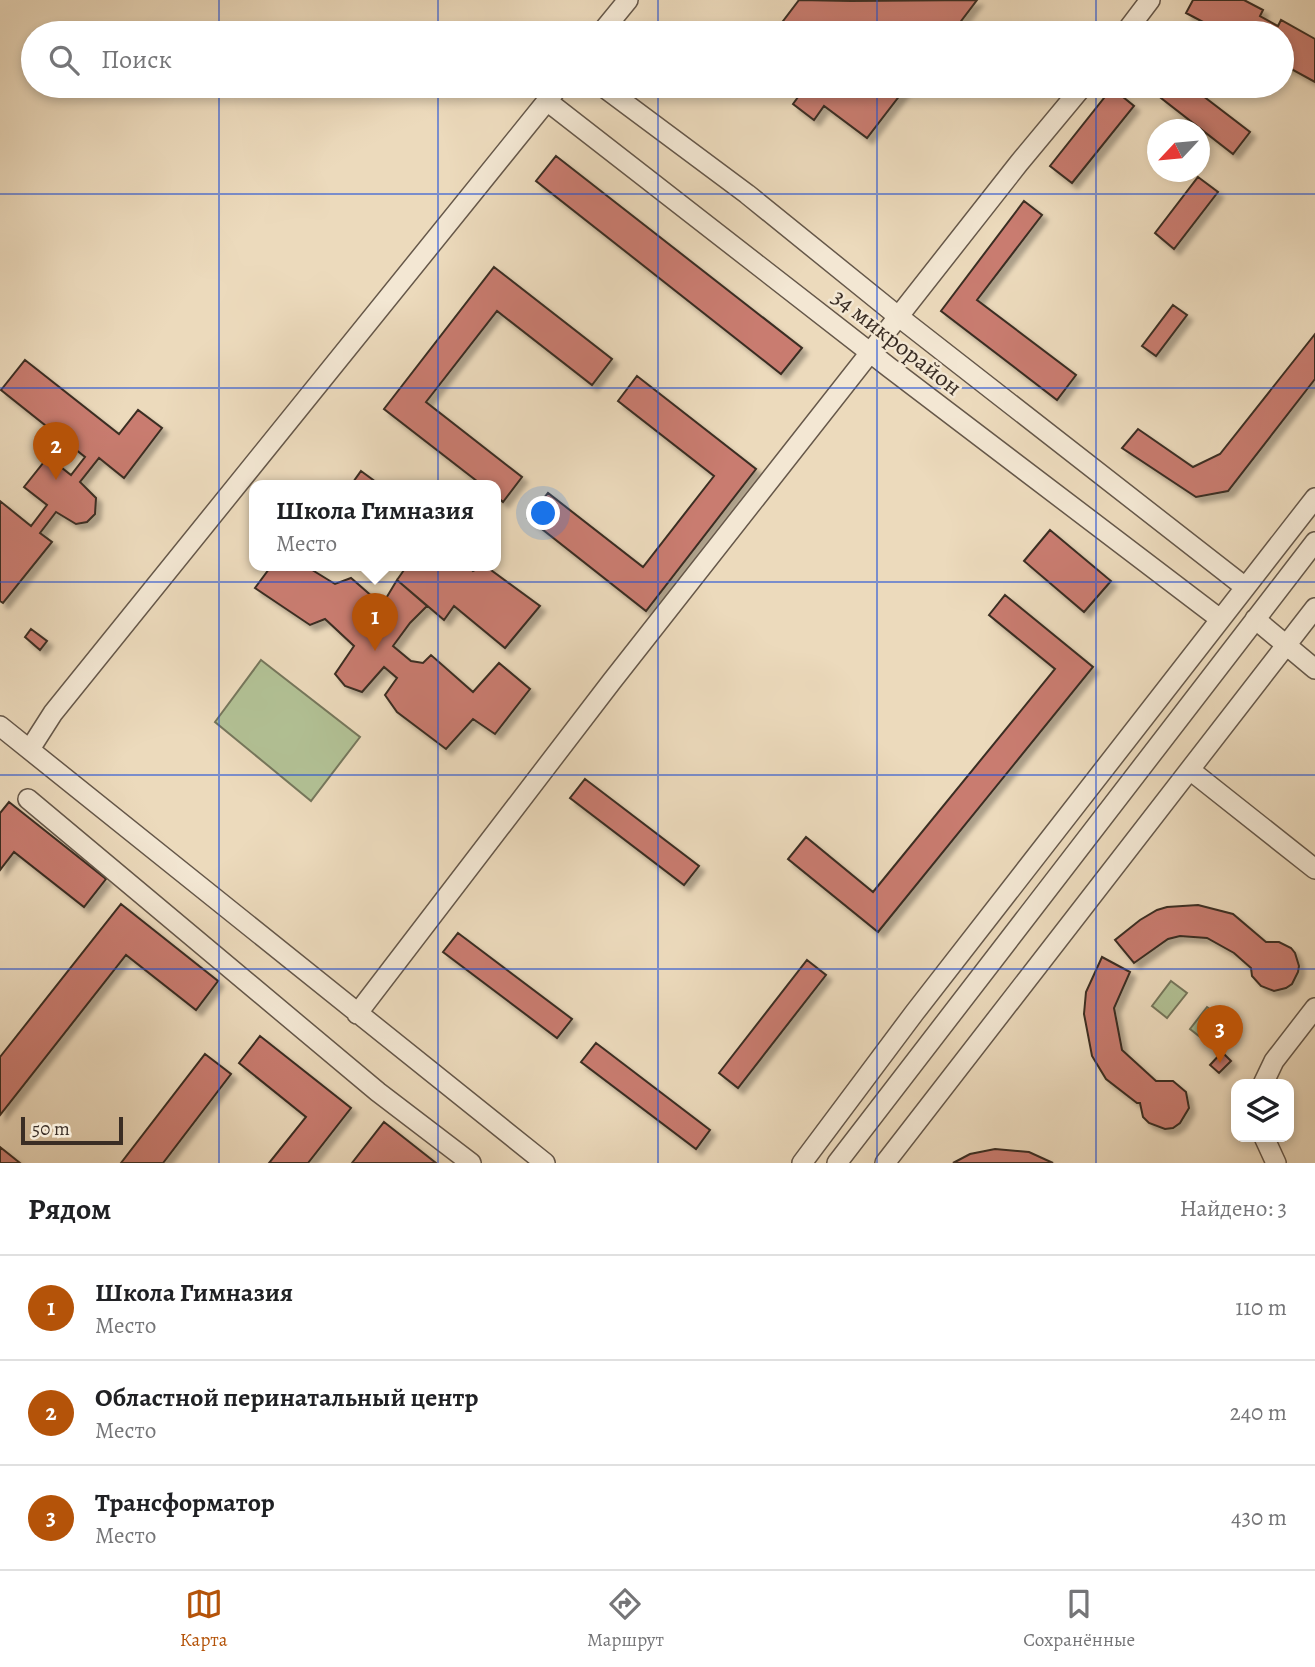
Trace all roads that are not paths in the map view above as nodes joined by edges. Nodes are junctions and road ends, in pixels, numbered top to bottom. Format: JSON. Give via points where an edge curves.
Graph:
{"nodes":[{"id":1,"x":628,"y":0,"type":"edge"},
{"id":2,"x":1150,"y":0,"type":"edge"},
{"id":3,"x":611,"y":21,"type":"edge"},
{"id":4,"x":1134,"y":21,"type":"edge"},
{"id":5,"x":549,"y":98,"type":"edge"},
{"id":6,"x":559,"y":98,"type":"edge"},
{"id":7,"x":618,"y":98,"type":"edge"},
{"id":8,"x":1073,"y":98,"type":"edge"},
{"id":9,"x":899,"y":317,"type":"junction"},
{"id":10,"x":870,"y":353,"type":"junction"},
{"id":11,"x":1315,"y":498,"type":"edge"},
{"id":12,"x":1315,"y":542,"type":"edge"},
{"id":13,"x":1245,"y":587,"type":"junction"},
{"id":14,"x":1315,"y":608,"type":"edge"},
{"id":15,"x":1220,"y":619,"type":"junction"},
{"id":16,"x":1255,"y":619,"type":"junction"},
{"id":17,"x":1285,"y":646,"type":"junction"},
{"id":18,"x":1315,"y":669,"type":"edge"},
{"id":19,"x":0,"y":726,"type":"edge"},
{"id":20,"x":30,"y":749,"type":"junction"},
{"id":21,"x":1190,"y":770,"type":"junction"},
{"id":22,"x":28,"y":799,"type":"dead end"},
{"id":23,"x":1315,"y":869,"type":"edge"},
{"id":24,"x":1315,"y":1007,"type":"edge"},
{"id":25,"x":357,"y":1014,"type":"junction"},
{"id":26,"x":1265,"y":1079,"type":"edge"},
{"id":27,"x":1266,"y":1142,"type":"edge"},
{"id":28,"x":471,"y":1163,"type":"edge"},
{"id":29,"x":545,"y":1163,"type":"edge"},
{"id":30,"x":803,"y":1163,"type":"edge"},
{"id":31,"x":837,"y":1163,"type":"edge"},
{"id":32,"x":885,"y":1163,"type":"edge"},
{"id":33,"x":1276,"y":1163,"type":"edge"}],
"edges":[{"from":1,"to":3,"type":"street"},
{"from":2,"to":4,"type":"street"},
{"from":5,"to":20,"type":"street","via":[[52,713]]},
{"from":6,"to":10,"type":"street","name":"34 микрорайон"},
{"from":7,"to":9,"type":"street","via":[[747,194]]},
{"from":8,"to":9,"type":"street"},
{"from":9,"to":10,"type":"street"},
{"from":9,"to":13,"type":"street"},
{"from":10,"to":15,"type":"street","name":"34 микрорайон"},
{"from":10,"to":25,"type":"street"},
{"from":11,"to":13,"type":"street"},
{"from":12,"to":16,"type":"street"},
{"from":13,"to":15,"type":"street"},
{"from":14,"to":17,"type":"street"},
{"from":15,"to":30,"type":"street"},
{"from":16,"to":17,"type":"street"},
{"from":16,"to":31,"type":"street"},
{"from":17,"to":18,"type":"street"},
{"from":17,"to":21,"type":"street"},
{"from":19,"to":20,"type":"street"},
{"from":20,"to":25,"type":"street"},
{"from":21,"to":23,"type":"street"},
{"from":21,"to":32,"type":"street"},
{"from":22,"to":28,"type":"street","via":[[367,1083]]},
{"from":24,"to":26,"type":"street"},
{"from":25,"to":29,"type":"street"},
{"from":27,"to":33,"type":"street"}]}
